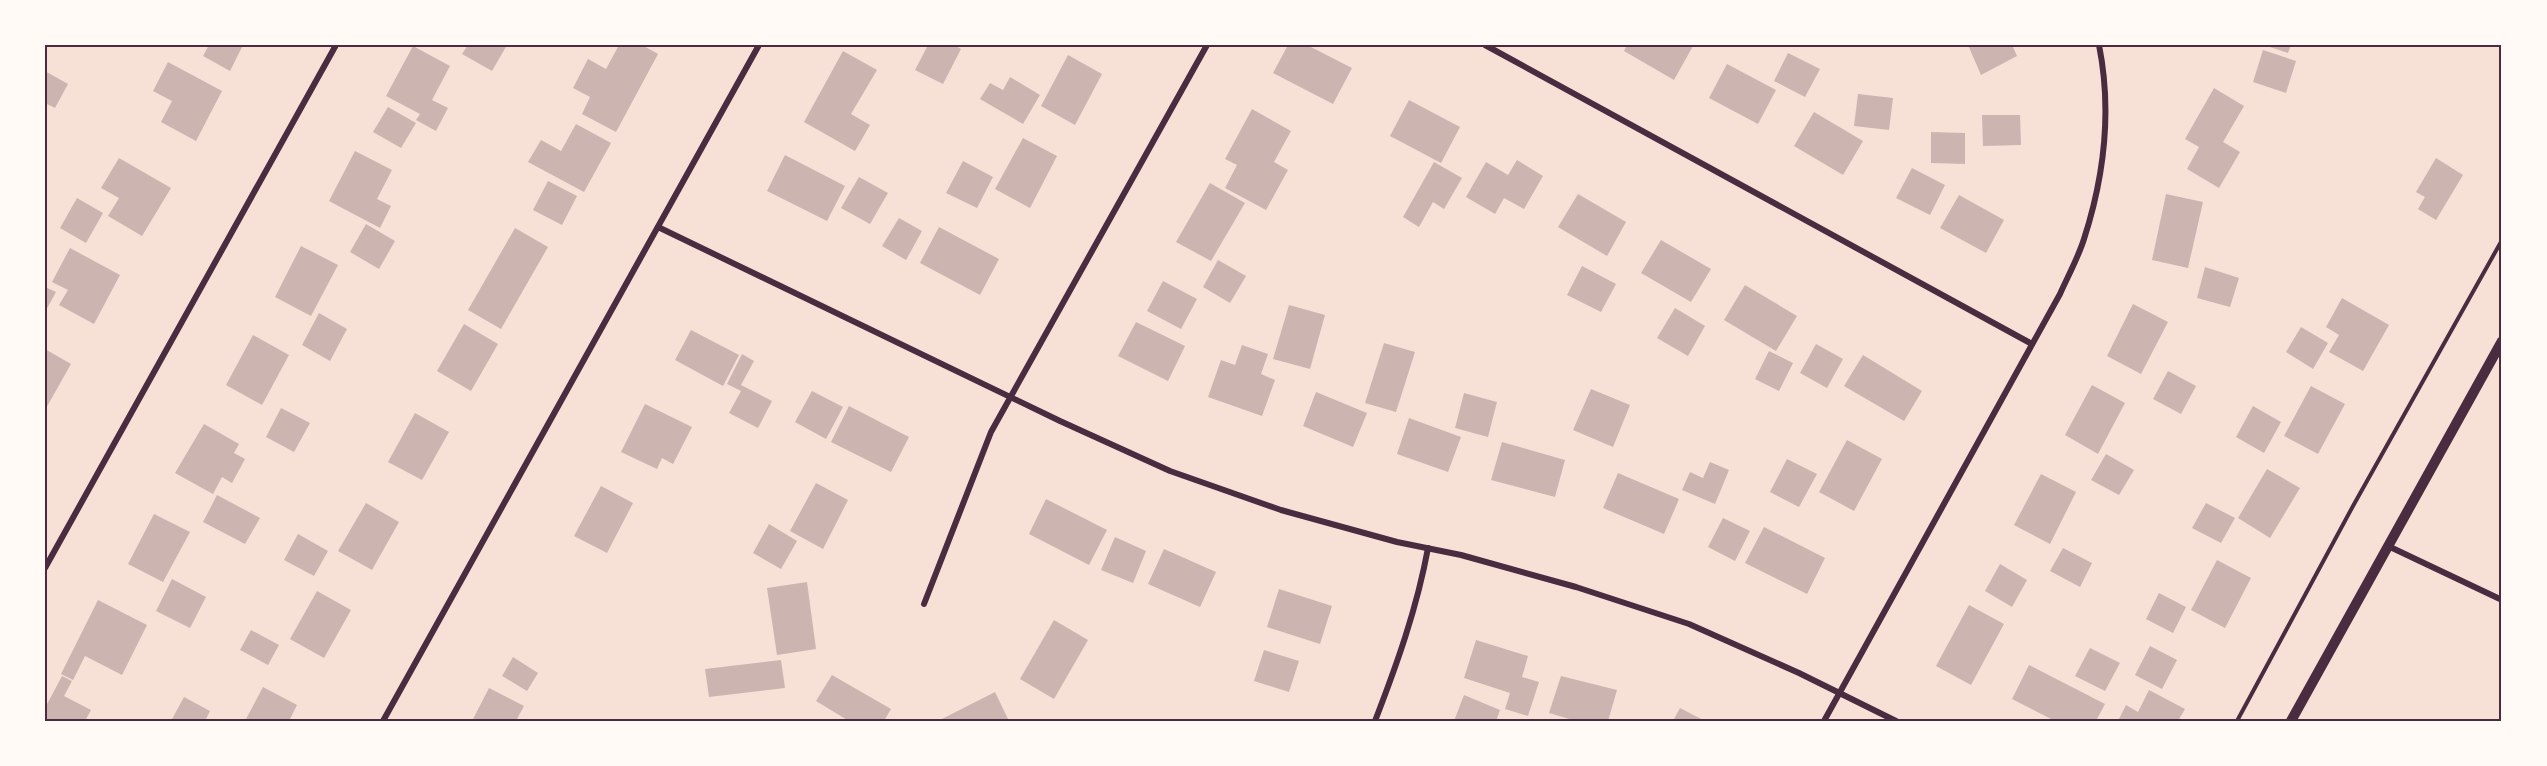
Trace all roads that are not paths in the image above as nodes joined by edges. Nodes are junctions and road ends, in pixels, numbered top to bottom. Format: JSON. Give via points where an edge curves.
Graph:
{"nodes":[{"id":1,"x":336,"y":45,"type":"edge"},
{"id":2,"x":759,"y":45,"type":"edge"},
{"id":3,"x":1207,"y":45,"type":"edge"},
{"id":4,"x":1485,"y":45,"type":"edge"},
{"id":5,"x":2099,"y":45,"type":"edge"},
{"id":6,"x":658,"y":227,"type":"junction"},
{"id":7,"x":2502,"y":341,"type":"edge"},
{"id":8,"x":2032,"y":344,"type":"junction"},
{"id":9,"x":1010,"y":398,"type":"junction"},
{"id":10,"x":2388,"y":546,"type":"junction"},
{"id":11,"x":1428,"y":548,"type":"junction"},
{"id":12,"x":45,"y":568,"type":"edge"},
{"id":13,"x":2502,"y":600,"type":"edge"},
{"id":14,"x":924,"y":604,"type":"dead end"},
{"id":15,"x":1839,"y":693,"type":"junction"},
{"id":16,"x":383,"y":721,"type":"edge"},
{"id":17,"x":1375,"y":721,"type":"edge"},
{"id":18,"x":1824,"y":721,"type":"edge"},
{"id":19,"x":1896,"y":721,"type":"edge"},
{"id":20,"x":2291,"y":721,"type":"edge"}],
"edges":[{"from":1,"to":12,"type":"street"},
{"from":2,"to":6,"type":"street"},
{"from":3,"to":9,"type":"street"},
{"from":4,"to":8,"type":"street"},
{"from":5,"to":8,"type":"street","via":[[2106,124],[2099,184],[2083,241]]},
{"from":6,"to":9,"type":"street"},
{"from":6,"to":16,"type":"street"},
{"from":7,"to":10,"type":"street"},
{"from":8,"to":15,"type":"street"},
{"from":9,"to":11,"type":"street","via":[[1170,471],[1281,510]]},
{"from":9,"to":14,"type":"street","via":[[971,478]]},
{"from":10,"to":13,"type":"street"},
{"from":10,"to":20,"type":"street"},
{"from":11,"to":15,"type":"street","via":[[1576,587],[1689,624]]},
{"from":11,"to":17,"type":"street","via":[[1401,656]]},
{"from":15,"to":18,"type":"street"},
{"from":15,"to":19,"type":"street"}]}
